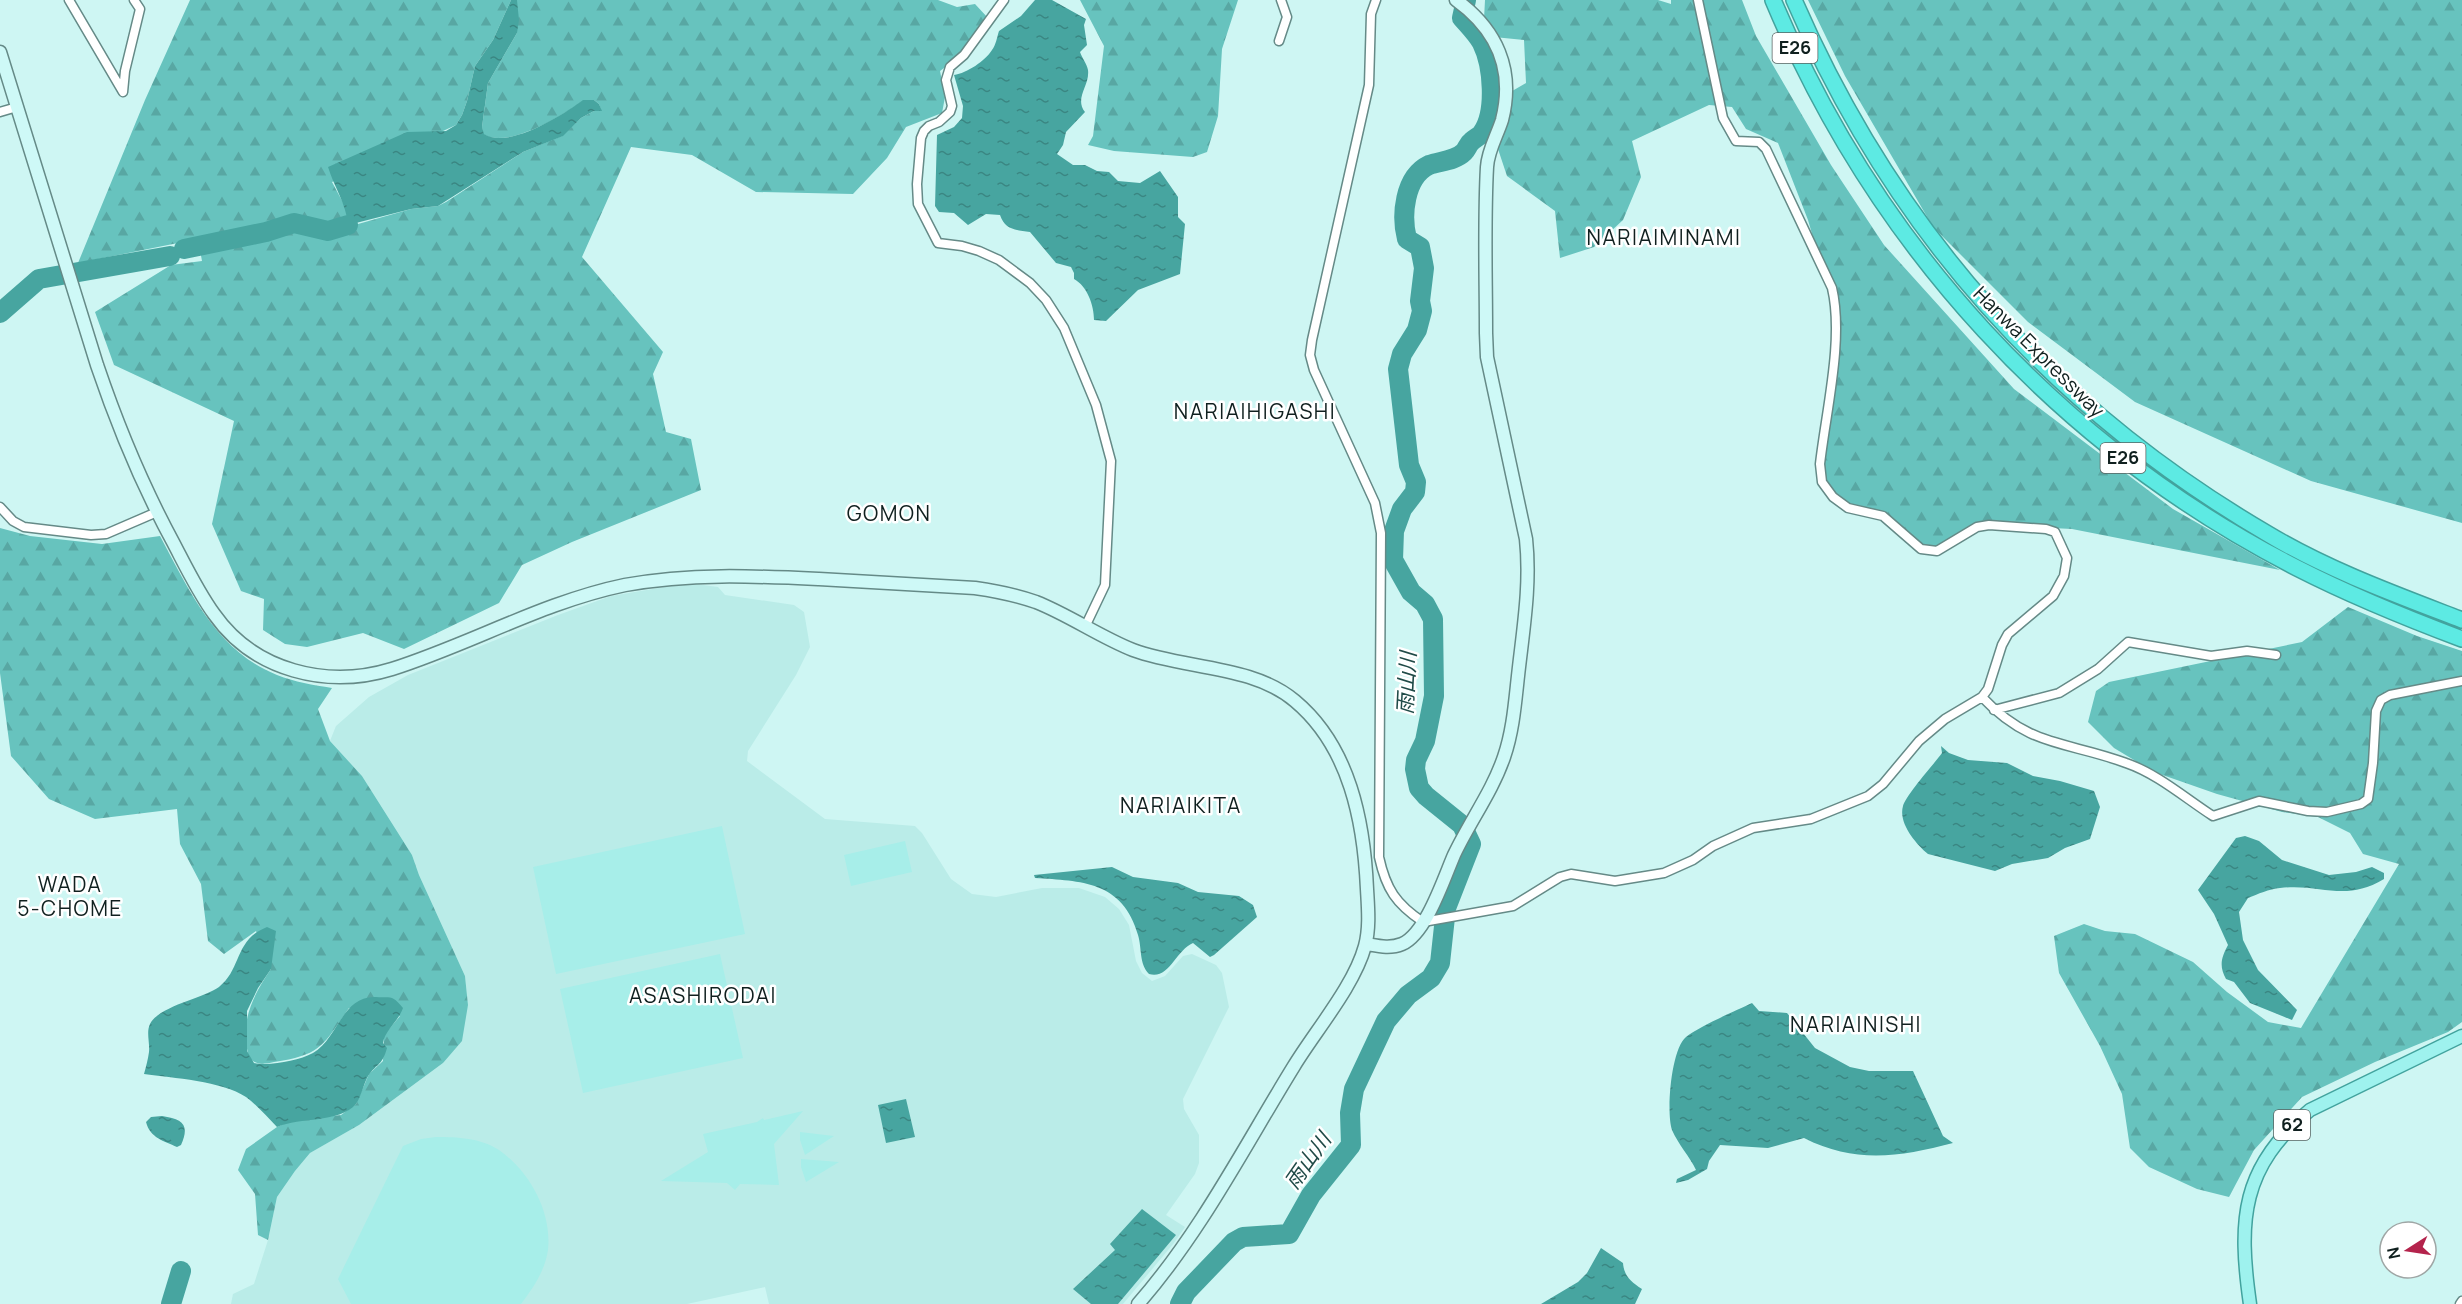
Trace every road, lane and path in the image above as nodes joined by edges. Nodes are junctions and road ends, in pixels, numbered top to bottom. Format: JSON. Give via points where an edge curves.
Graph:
{"nodes":[{"id":1,"x":69,"y":0,"type":"edge"},
{"id":2,"x":134,"y":0,"type":"edge"},
{"id":3,"x":144,"y":0,"type":"edge"},
{"id":4,"x":1004,"y":0,"type":"edge"},
{"id":5,"x":1281,"y":0,"type":"edge"},
{"id":6,"x":1376,"y":0,"type":"edge"},
{"id":7,"x":1456,"y":0,"type":"edge"},
{"id":8,"x":1698,"y":0,"type":"edge"},
{"id":9,"x":1773,"y":0,"type":"edge"},
{"id":10,"x":1794,"y":0,"type":"edge"},
{"id":11,"x":140,"y":9,"type":"junction"},
{"id":12,"x":1279,"y":41,"type":"dead end"},
{"id":13,"x":0,"y":52,"type":"edge"},
{"id":14,"x":17,"y":107,"type":"junction"},
{"id":15,"x":0,"y":112,"type":"edge"},
{"id":16,"x":0,"y":507,"type":"edge"},
{"id":17,"x":157,"y":512,"type":"junction"},
{"id":18,"x":2462,"y":620,"type":"edge"},
{"id":19,"x":1086,"y":627,"type":"junction"},
{"id":20,"x":2462,"y":639,"type":"edge"},
{"id":21,"x":2276,"y":655,"type":"dead end"},
{"id":22,"x":2462,"y":681,"type":"edge"},
{"id":23,"x":1982,"y":697,"type":"junction"},
{"id":24,"x":1994,"y":710,"type":"junction"},
{"id":25,"x":1423,"y":922,"type":"junction"},
{"id":26,"x":1366,"y":944,"type":"junction"},
{"id":27,"x":2462,"y":1036,"type":"edge"},
{"id":28,"x":1138,"y":1304,"type":"edge"},
{"id":29,"x":2250,"y":1304,"type":"edge"}],
"edges":[{"from":1,"to":11,"type":"street","via":[[123,92]]},
{"from":2,"to":11,"type":"street"},
{"from":3,"to":11,"type":"street"},
{"from":4,"to":19,"type":"street","via":[[964,56],[950,66],[946,80],[950,112],[929,126],[921,138],[918,204],[938,243],[962,246],[999,260],[1046,300],[1064,328],[1096,405],[1111,462],[1106,585]]},
{"from":5,"to":12,"type":"street","via":[[1287,17]]},
{"from":6,"to":25,"type":"street","via":[[1371,14],[1369,85],[1310,355],[1375,503],[1381,533],[1379,857],[1390,891],[1404,909]]},
{"from":7,"to":25,"type":"street","via":[[1488,31],[1504,69],[1502,120],[1487,158],[1487,357],[1529,567],[1512,727],[1505,756]]},
{"from":8,"to":23,"type":"street","via":[[1728,129],[1736,141],[1759,142],[1766,149],[1832,288],[1837,309],[1835,348],[1820,464],[1822,482],[1848,508],[1883,516],[1920,549],[1937,551],[1977,527],[1989,525],[2046,529],[2055,532],[2062,544],[2067,558],[2064,576],[2053,596],[2008,634]]},
{"from":9,"to":20,"type":"highway","name":"Hanwa Expressway","number":"E26","via":[[1818,95],[1864,175],[1903,231],[1971,317],[2066,413],[2180,499],[2296,568]]},
{"from":10,"to":18,"type":"highway","name":"Hanwa Expressway","number":"E26","via":[[1834,88],[1919,223],[2003,326],[2058,381],[2173,473],[2270,536]]},
{"from":13,"to":14,"type":"street"},
{"from":14,"to":15,"type":"street"},
{"from":14,"to":17,"type":"street","via":[[114,416]]},
{"from":16,"to":17,"type":"street","via":[[24,527],[92,535],[106,534]]},
{"from":17,"to":19,"type":"street","via":[[214,614],[234,637],[274,664],[324,677],[389,670],[531,613],[593,593],[707,575],[975,588],[1035,602]]},
{"from":19,"to":26,"type":"street","via":[[1134,650],[1274,687],[1310,715],[1341,762],[1360,820],[1366,864]]},
{"from":21,"to":24,"type":"street","via":[[2247,651],[2211,656],[2128,642],[2098,669],[2059,693]]},
{"from":22,"to":24,"type":"street","via":[[2381,700],[2376,711],[2368,798],[2361,804],[2327,812],[2259,801],[2212,816],[2148,773],[2030,735]]},
{"from":23,"to":24,"type":"street"},
{"from":23,"to":25,"type":"street","via":[[1945,719],[1919,741],[1868,796],[1829,813],[1753,828],[1664,873],[1615,881],[1571,874],[1513,906]]},
{"from":25,"to":26,"type":"street","via":[[1404,943],[1392,947]]},
{"from":26,"to":28,"type":"street","via":[[1340,996],[1222,1188],[1180,1252]]},
{"from":27,"to":29,"type":"main road","number":"62","via":[[2310,1110],[2273,1147],[2245,1211]]}]}
